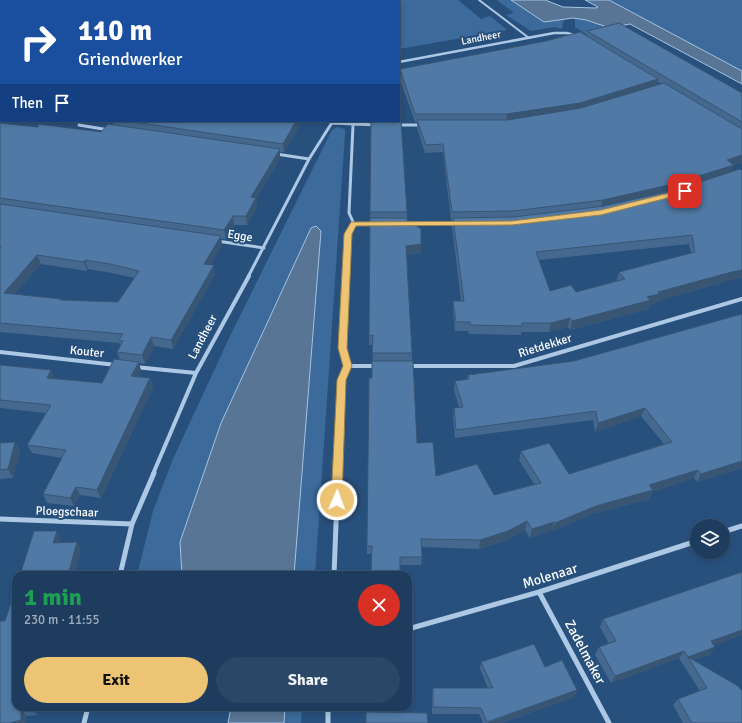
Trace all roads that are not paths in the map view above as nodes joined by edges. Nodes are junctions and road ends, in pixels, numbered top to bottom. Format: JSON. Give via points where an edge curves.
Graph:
{"nodes":[{"id":1,"x":479,"y":0,"type":"edge"},
{"id":2,"x":578,"y":37,"type":"edge"},
{"id":3,"x":529,"y":38,"type":"junction"},
{"id":4,"x":400,"y":62,"type":"edge"},
{"id":5,"x":332,"y":122,"type":"edge"},
{"id":6,"x":79,"y":125,"type":"dead end"},
{"id":7,"x":353,"y":125,"type":"junction"},
{"id":8,"x":383,"y":125,"type":"edge"},
{"id":9,"x":391,"y":125,"type":"edge"},
{"id":10,"x":422,"y":125,"type":"edge"},
{"id":11,"x":117,"y":131,"type":"edge"},
{"id":12,"x":271,"y":153,"type":"edge"},
{"id":13,"x":309,"y":158,"type":"junction"},
{"id":14,"x":401,"y":223,"type":"edge"},
{"id":15,"x":465,"y":223,"type":"edge"},
{"id":16,"x":354,"y":224,"type":"junction"},
{"id":17,"x":378,"y":224,"type":"edge"},
{"id":18,"x":209,"y":240,"type":"edge"},
{"id":19,"x":264,"y":248,"type":"junction"},
{"id":20,"x":742,"y":299,"type":"edge"},
{"id":21,"x":0,"y":352,"type":"edge"},
{"id":22,"x":119,"y":365,"type":"edge"},
{"id":23,"x":127,"y":366,"type":"edge"},
{"id":24,"x":347,"y":366,"type":"junction"},
{"id":25,"x":379,"y":366,"type":"edge"},
{"id":26,"x":403,"y":366,"type":"edge"},
{"id":27,"x":196,"y":373,"type":"junction"},
{"id":28,"x":0,"y":519,"type":"edge"},
{"id":29,"x":132,"y":524,"type":"junction"},
{"id":30,"x":742,"y":526,"type":"edge"},
{"id":31,"x":730,"y":530,"type":"edge"},
{"id":32,"x":690,"y":542,"type":"edge"},
{"id":33,"x":121,"y":571,"type":"edge"},
{"id":34,"x":334,"y":571,"type":"edge"},
{"id":35,"x":539,"y":592,"type":"junction"},
{"id":36,"x":412,"y":628,"type":"edge"},
{"id":37,"x":87,"y":711,"type":"edge"},
{"id":38,"x":328,"y":711,"type":"edge"},
{"id":39,"x":84,"y":723,"type":"edge"},
{"id":40,"x":328,"y":723,"type":"edge"},
{"id":41,"x":609,"y":723,"type":"edge"}],
"edges":[{"from":1,"to":3,"type":"lane"},
{"from":2,"to":3,"type":"street","name":"Landheer","via":[[567,33],[554,33]]},
{"from":3,"to":4,"type":"street","name":"Landheer"},
{"from":5,"to":7,"type":"street"},
{"from":5,"to":13,"type":"street","name":"Landheer"},
{"from":6,"to":11,"type":"street"},
{"from":7,"to":8,"type":"street"},
{"from":7,"to":16,"type":"street","via":[[349,213]]},
{"from":9,"to":10,"type":"street"},
{"from":12,"to":13,"type":"street"},
{"from":13,"to":19,"type":"street","name":"Landheer"},
{"from":14,"to":15,"type":"street"},
{"from":16,"to":17,"type":"street"},
{"from":16,"to":24,"type":"street","via":[[348,234],[342,348]]},
{"from":18,"to":19,"type":"street","name":"Egge"},
{"from":19,"to":27,"type":"street","name":"Landheer"},
{"from":20,"to":26,"type":"street","name":"Rietdekker","via":[[514,366]]},
{"from":21,"to":22,"type":"street","name":"Kouter"},
{"from":23,"to":27,"type":"street"},
{"from":24,"to":25,"type":"street"},
{"from":24,"to":34,"type":"street","via":[[342,380]]},
{"from":27,"to":29,"type":"street","name":"Landheer"},
{"from":28,"to":29,"type":"street","name":"Ploegschaar"},
{"from":29,"to":33,"type":"street","name":"Landheer"},
{"from":30,"to":31,"type":"street"},
{"from":32,"to":35,"type":"street","name":"Molenaar"},
{"from":35,"to":36,"type":"street","name":"Molenaar"},
{"from":35,"to":41,"type":"street","name":"Zadelmaker"},
{"from":37,"to":39,"type":"street"},
{"from":38,"to":40,"type":"street"}]}
